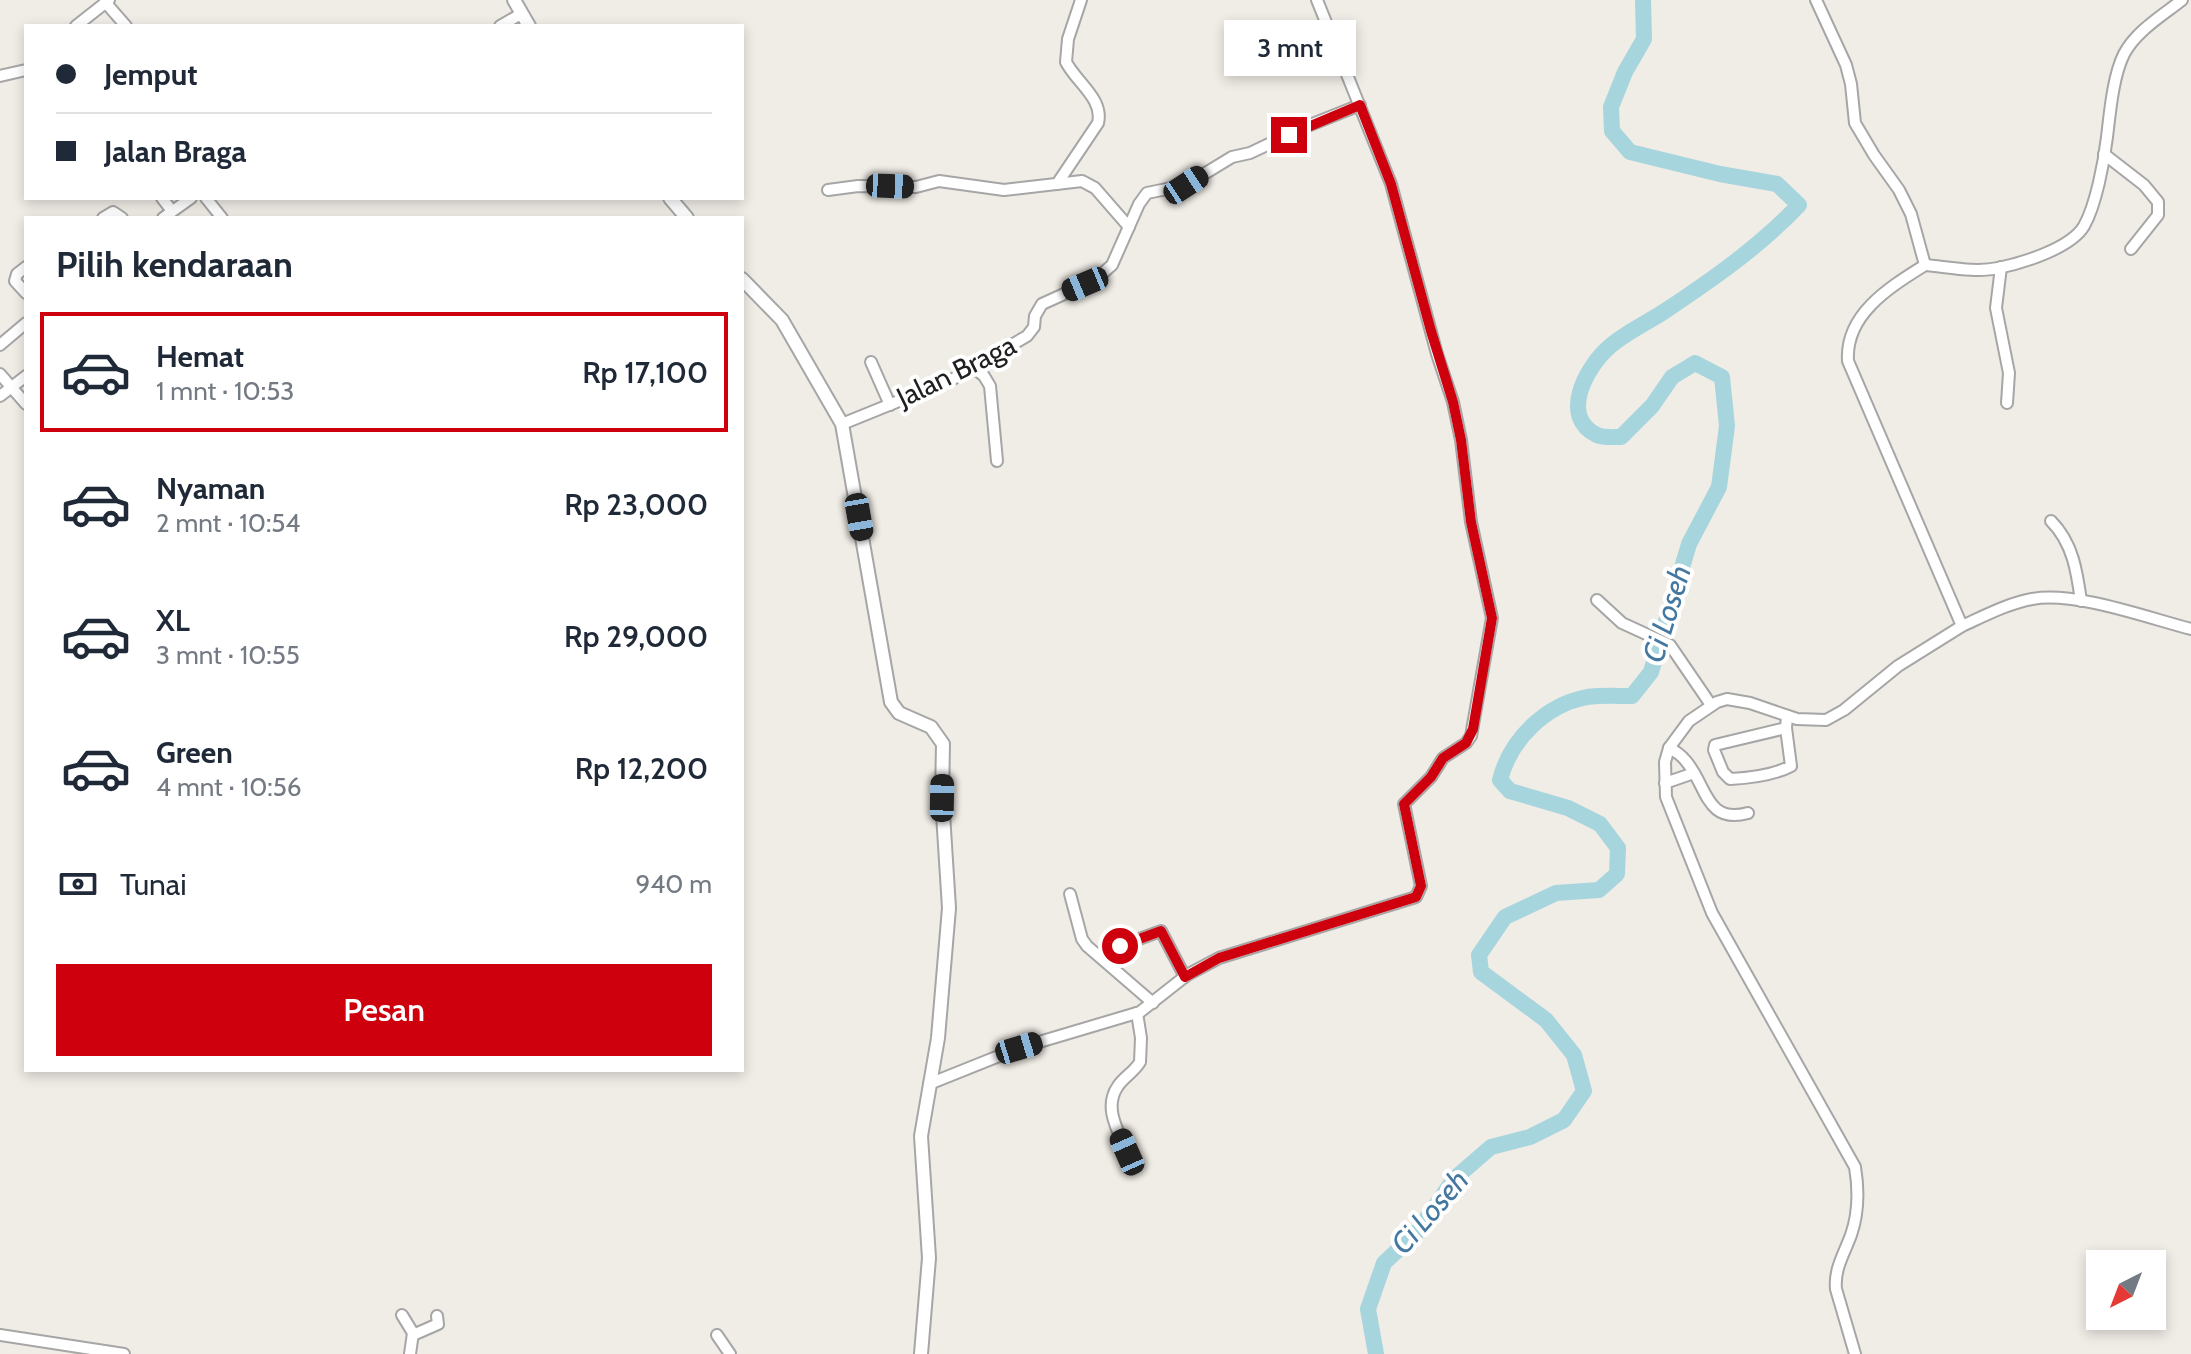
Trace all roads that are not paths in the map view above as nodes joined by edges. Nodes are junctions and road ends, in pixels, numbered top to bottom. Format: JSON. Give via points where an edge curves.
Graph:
{"nodes":[{"id":1,"x":514,"y":0,"type":"edge"},
{"id":2,"x":1081,"y":0,"type":"edge"},
{"id":3,"x":1317,"y":0,"type":"edge"},
{"id":4,"x":1816,"y":0,"type":"edge"},
{"id":5,"x":2182,"y":0,"type":"edge"},
{"id":6,"x":107,"y":1,"type":"edge"},
{"id":7,"x":521,"y":14,"type":"junction"},
{"id":8,"x":78,"y":24,"type":"edge"},
{"id":9,"x":124,"y":24,"type":"edge"},
{"id":10,"x":504,"y":24,"type":"edge"},
{"id":11,"x":528,"y":24,"type":"edge"},
{"id":12,"x":24,"y":70,"type":"edge"},
{"id":13,"x":0,"y":76,"type":"edge"},
{"id":14,"x":1360,"y":105,"type":"junction"},
{"id":15,"x":2104,"y":154,"type":"junction"},
{"id":16,"x":1057,"y":184,"type":"junction"},
{"id":17,"x":828,"y":190,"type":"dead end"},
{"id":18,"x":188,"y":200,"type":"edge"},
{"id":19,"x":208,"y":200,"type":"edge"},
{"id":20,"x":672,"y":200,"type":"edge"},
{"id":21,"x":169,"y":215,"type":"edge"},
{"id":22,"x":220,"y":216,"type":"edge"},
{"id":23,"x":685,"y":216,"type":"edge"},
{"id":24,"x":1129,"y":227,"type":"junction"},
{"id":25,"x":2131,"y":249,"type":"dead end"},
{"id":26,"x":1925,"y":265,"type":"junction"},
{"id":27,"x":2001,"y":267,"type":"junction"},
{"id":28,"x":24,"y":269,"type":"edge"},
{"id":29,"x":744,"y":281,"type":"edge"},
{"id":30,"x":24,"y":291,"type":"edge"},
{"id":31,"x":24,"y":325,"type":"edge"},
{"id":32,"x":0,"y":345,"type":"edge"},
{"id":33,"x":871,"y":362,"type":"dead end"},
{"id":34,"x":973,"y":367,"type":"junction"},
{"id":35,"x":0,"y":374,"type":"edge"},
{"id":36,"x":24,"y":378,"type":"edge"},
{"id":37,"x":12,"y":387,"type":"junction"},
{"id":38,"x":0,"y":396,"type":"edge"},
{"id":39,"x":24,"y":402,"type":"edge"},
{"id":40,"x":2007,"y":403,"type":"dead end"},
{"id":41,"x":890,"y":405,"type":"junction"},
{"id":42,"x":842,"y":424,"type":"junction"},
{"id":43,"x":997,"y":461,"type":"dead end"},
{"id":44,"x":2051,"y":521,"type":"dead end"},
{"id":45,"x":1597,"y":600,"type":"dead end"},
{"id":46,"x":2081,"y":601,"type":"junction"},
{"id":47,"x":1962,"y":626,"type":"junction"},
{"id":48,"x":2191,"y":629,"type":"edge"},
{"id":49,"x":1711,"y":705,"type":"junction"},
{"id":50,"x":1787,"y":716,"type":"junction"},
{"id":51,"x":1786,"y":728,"type":"junction"},
{"id":52,"x":1669,"y":748,"type":"junction"},
{"id":53,"x":1694,"y":773,"type":"junction"},
{"id":54,"x":1665,"y":783,"type":"junction"},
{"id":55,"x":1748,"y":813,"type":"dead end"},
{"id":56,"x":1070,"y":894,"type":"dead end"},
{"id":57,"x":1120,"y":946,"type":"dead end"},
{"id":58,"x":1185,"y":977,"type":"junction"},
{"id":59,"x":1144,"y":1009,"type":"junction"},
{"id":60,"x":929,"y":1084,"type":"junction"},
{"id":61,"x":1127,"y":1152,"type":"dead end"},
{"id":62,"x":402,"y":1315,"type":"dead end"},
{"id":63,"x":437,"y":1316,"type":"dead end"},
{"id":64,"x":0,"y":1335,"type":"edge"},
{"id":65,"x":413,"y":1335,"type":"junction"},
{"id":66,"x":717,"y":1335,"type":"dead end"},
{"id":67,"x":124,"y":1354,"type":"edge"},
{"id":68,"x":410,"y":1354,"type":"edge"},
{"id":69,"x":730,"y":1354,"type":"edge"},
{"id":70,"x":921,"y":1354,"type":"edge"},
{"id":71,"x":1855,"y":1354,"type":"edge"}],
"edges":[{"from":1,"to":7,"type":"street"},
{"from":2,"to":16,"type":"street","via":[[1066,62],[1100,115]]},
{"from":3,"to":14,"type":"street"},
{"from":4,"to":26,"type":"street","via":[[1846,65],[1855,123],[1911,214]]},
{"from":5,"to":15,"type":"street","via":[[2124,54]]},
{"from":6,"to":8,"type":"street"},
{"from":6,"to":9,"type":"street"},
{"from":7,"to":10,"type":"street"},
{"from":7,"to":11,"type":"street"},
{"from":12,"to":13,"type":"street"},
{"from":14,"to":24,"type":"street","name":"Jalan Braga","via":[[1232,157],[1186,185],[1147,193]]},
{"from":14,"to":58,"type":"street","via":[[1391,184],[1461,440],[1471,522],[1492,618],[1473,729],[1466,743],[1443,758],[1404,804],[1421,886],[1416,897],[1219,958]]},
{"from":15,"to":25,"type":"street","via":[[2158,202],[2158,215]]},
{"from":15,"to":27,"type":"street","via":[[2092,207],[2077,236]]},
{"from":16,"to":17,"type":"street","via":[[1004,190],[939,181],[916,187]]},
{"from":16,"to":24,"type":"street","via":[[1089,184]]},
{"from":18,"to":21,"type":"street"},
{"from":19,"to":22,"type":"street"},
{"from":20,"to":23,"type":"street"},
{"from":24,"to":34,"type":"street","name":"Jalan Braga","via":[[1104,274],[1042,304],[1027,336]]},
{"from":26,"to":27,"type":"street"},
{"from":26,"to":47,"type":"street","via":[[1864,311],[1848,361]]},
{"from":27,"to":40,"type":"street","via":[[1996,308],[2009,373]]},
{"from":28,"to":30,"type":"street","via":[[15,281]]},
{"from":29,"to":42,"type":"street","via":[[782,320]]},
{"from":31,"to":32,"type":"street"},
{"from":33,"to":41,"type":"street"},
{"from":34,"to":41,"type":"street","name":"Jalan Braga"},
{"from":34,"to":43,"type":"street","via":[[990,386]]},
{"from":35,"to":37,"type":"street"},
{"from":36,"to":37,"type":"street"},
{"from":37,"to":38,"type":"street"},
{"from":37,"to":39,"type":"street"},
{"from":41,"to":42,"type":"street","name":"Jalan Braga"},
{"from":42,"to":60,"type":"street","via":[[891,702],[899,713],[931,727],[943,744],[949,908]]},
{"from":44,"to":46,"type":"street","via":[[2072,555]]},
{"from":45,"to":49,"type":"street","via":[[1622,623],[1663,641]]},
{"from":46,"to":47,"type":"street","via":[[2033,598]]},
{"from":46,"to":48,"type":"street"},
{"from":47,"to":50,"type":"street","via":[[1826,720]]},
{"from":49,"to":50,"type":"street","via":[[1727,699]]},
{"from":49,"to":52,"type":"street","via":[[1689,721]]},
{"from":50,"to":51,"type":"street"},
{"from":51,"to":51,"type":"street","via":[[1792,763],[1788,768],[1730,779],[1723,772],[1715,745]]},
{"from":52,"to":53,"type":"street"},
{"from":52,"to":54,"type":"street"},
{"from":53,"to":54,"type":"street"},
{"from":53,"to":55,"type":"street","via":[[1715,809],[1727,816]]},
{"from":54,"to":71,"type":"street","via":[[1712,913],[1855,1167],[1859,1203],[1835,1278]]},
{"from":56,"to":59,"type":"street","via":[[1082,939]]},
{"from":57,"to":58,"type":"street","via":[[1161,931]]},
{"from":58,"to":59,"type":"street"},
{"from":59,"to":60,"type":"street","via":[[1019,1048]]},
{"from":59,"to":61,"type":"street","via":[[1140,1062],[1110,1102]]},
{"from":60,"to":70,"type":"street","via":[[921,1136],[929,1258]]},
{"from":62,"to":65,"type":"street"},
{"from":63,"to":65,"type":"street","via":[[438,1324]]},
{"from":64,"to":67,"type":"street"},
{"from":65,"to":68,"type":"street"},
{"from":66,"to":69,"type":"street"}]}
